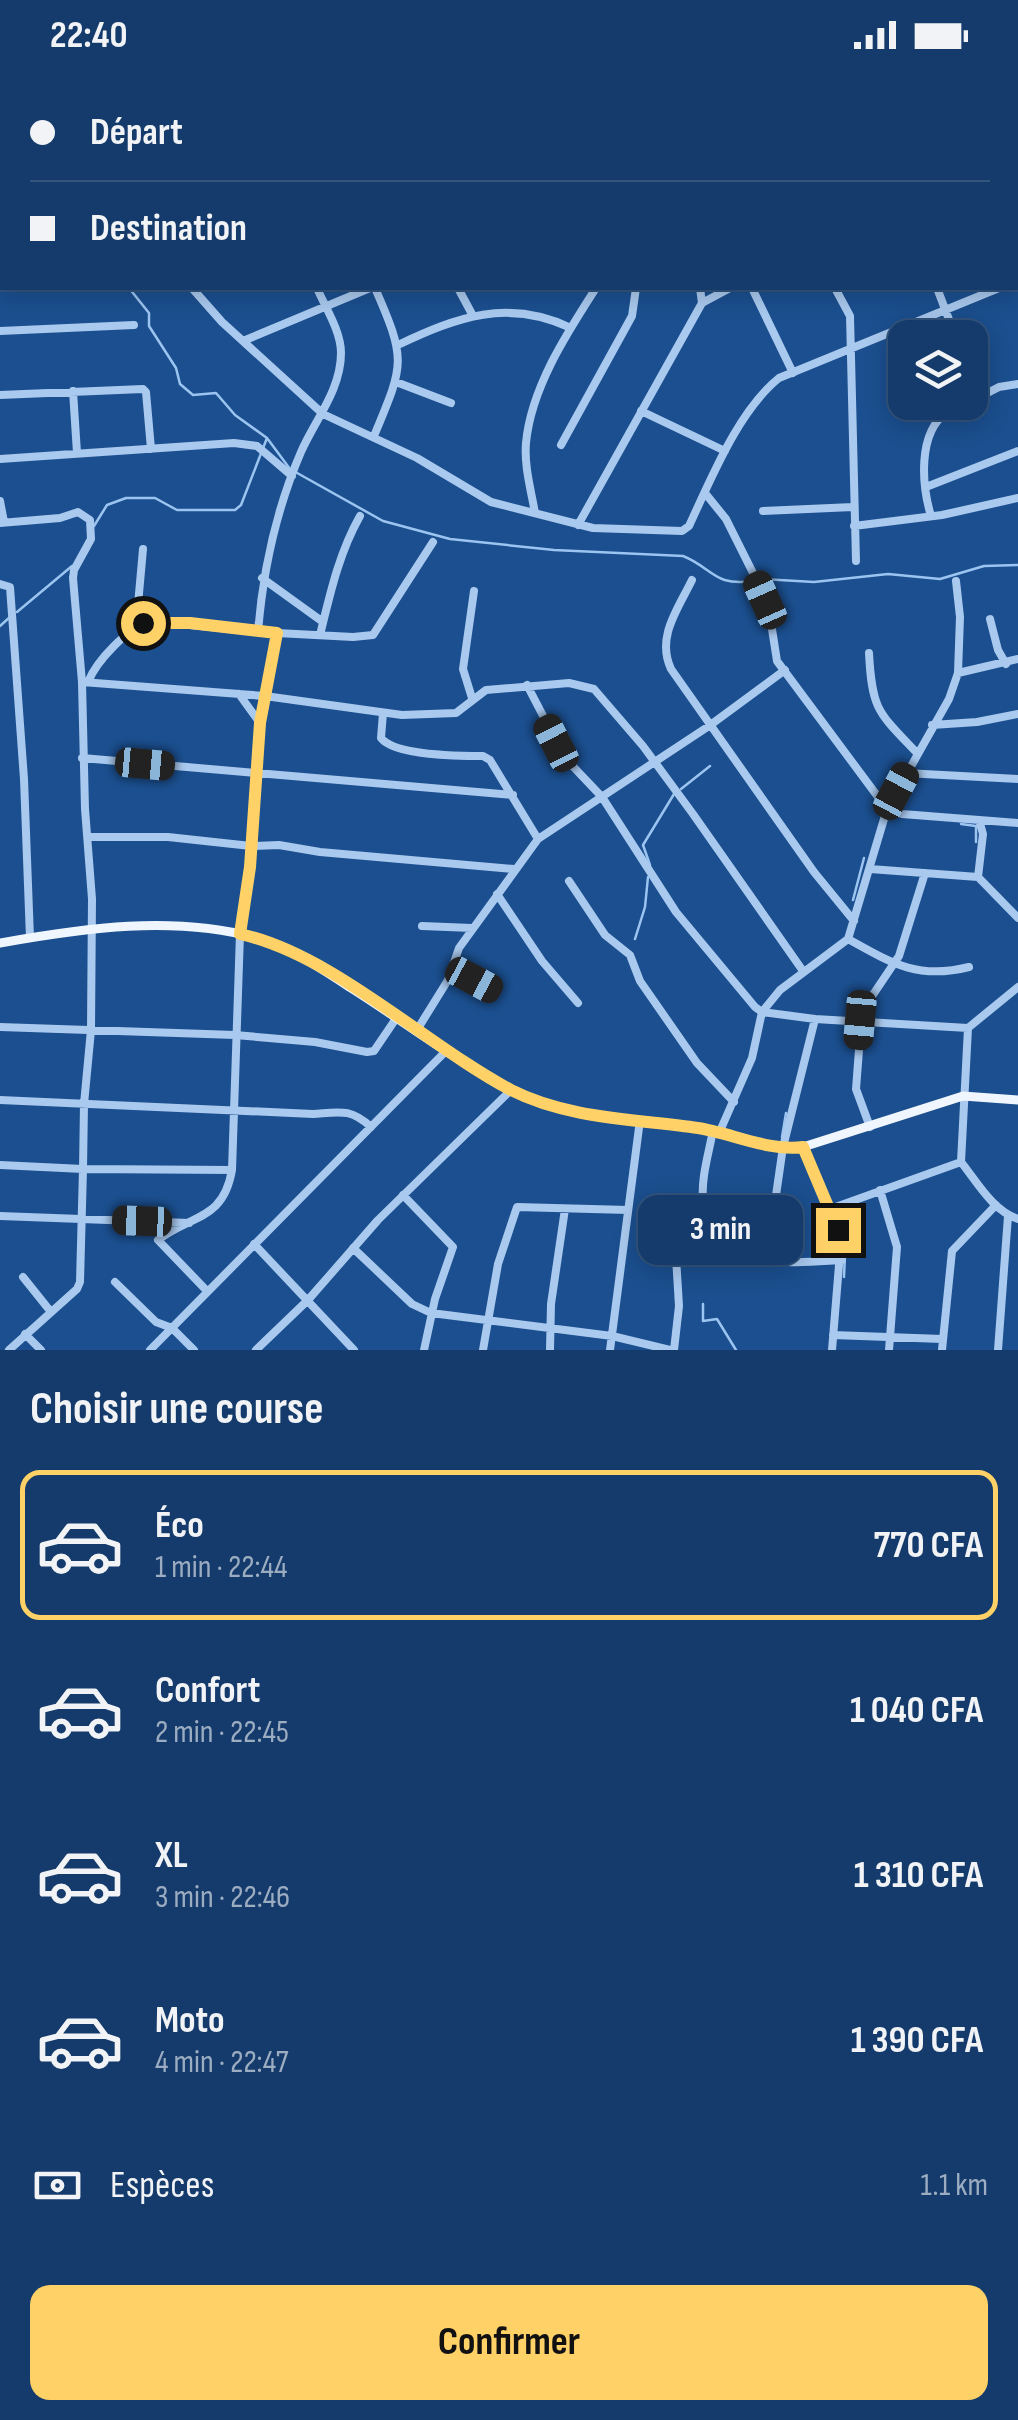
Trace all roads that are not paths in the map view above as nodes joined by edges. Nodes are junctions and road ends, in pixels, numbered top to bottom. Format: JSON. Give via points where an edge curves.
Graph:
{"nodes":[{"id":1,"x":195,"y":290,"type":"edge"},
{"id":2,"x":318,"y":290,"type":"edge"},
{"id":3,"x":367,"y":290,"type":"edge"},
{"id":4,"x":373,"y":290,"type":"edge"},
{"id":5,"x":459,"y":290,"type":"edge"},
{"id":6,"x":595,"y":290,"type":"edge"},
{"id":7,"x":636,"y":290,"type":"edge"},
{"id":8,"x":700,"y":290,"type":"edge"},
{"id":9,"x":726,"y":290,"type":"edge"},
{"id":10,"x":753,"y":290,"type":"edge"},
{"id":11,"x":836,"y":290,"type":"edge"},
{"id":12,"x":939,"y":290,"type":"edge"},
{"id":13,"x":994,"y":290,"type":"edge"},
{"id":14,"x":702,"y":303,"type":"junction"},
{"id":15,"x":325,"y":306,"type":"junction"},
{"id":16,"x":946,"y":310,"type":"junction"},
{"id":17,"x":472,"y":316,"type":"junction"},
{"id":18,"x":950,"y":320,"type":"edge"},
{"id":19,"x":134,"y":325,"type":"dead end"},
{"id":20,"x":571,"y":328,"type":"junction"},
{"id":21,"x":0,"y":331,"type":"edge"},
{"id":22,"x":243,"y":341,"type":"junction"},
{"id":23,"x":398,"y":345,"type":"junction"},
{"id":24,"x":851,"y":348,"type":"junction"},
{"id":25,"x":793,"y":373,"type":"junction"},
{"id":26,"x":396,"y":382,"type":"junction"},
{"id":27,"x":1018,"y":384,"type":"edge"},
{"id":28,"x":73,"y":391,"type":"junction"},
{"id":29,"x":988,"y":393,"type":"edge"},
{"id":30,"x":0,"y":395,"type":"edge"},
{"id":31,"x":451,"y":402,"type":"dead end"},
{"id":32,"x":641,"y":410,"type":"junction"},
{"id":33,"x":322,"y":414,"type":"junction"},
{"id":34,"x":940,"y":420,"type":"edge"},
{"id":35,"x":374,"y":436,"type":"junction"},
{"id":36,"x":561,"y":446,"type":"dead end"},
{"id":37,"x":151,"y":448,"type":"junction"},
{"id":38,"x":1018,"y":451,"type":"edge"},
{"id":39,"x":77,"y":452,"type":"junction"},
{"id":40,"x":724,"y":452,"type":"junction"},
{"id":41,"x":0,"y":458,"type":"edge"},
{"id":42,"x":292,"y":476,"type":"junction"},
{"id":43,"x":926,"y":487,"type":"junction"},
{"id":44,"x":705,"y":493,"type":"junction"},
{"id":45,"x":1018,"y":498,"type":"edge"},
{"id":46,"x":0,"y":501,"type":"edge"},
{"id":47,"x":853,"y":507,"type":"junction"},
{"id":48,"x":763,"y":511,"type":"dead end"},
{"id":49,"x":534,"y":513,"type":"junction"},
{"id":50,"x":360,"y":516,"type":"dead end"},
{"id":51,"x":931,"y":516,"type":"junction"},
{"id":52,"x":2,"y":522,"type":"edge"},
{"id":53,"x":578,"y":525,"type":"junction"},
{"id":54,"x":854,"y":526,"type":"junction"},
{"id":55,"x":433,"y":542,"type":"dead end"},
{"id":56,"x":143,"y":548,"type":"dead end"},
{"id":57,"x":856,"y":560,"type":"dead end"},
{"id":58,"x":262,"y":578,"type":"junction"},
{"id":59,"x":692,"y":580,"type":"dead end"},
{"id":60,"x":956,"y":580,"type":"dead end"},
{"id":61,"x":0,"y":584,"type":"edge"},
{"id":62,"x":474,"y":591,"type":"dead end"},
{"id":63,"x":990,"y":619,"type":"dead end"},
{"id":64,"x":323,"y":622,"type":"junction"},
{"id":65,"x":136,"y":627,"type":"junction"},
{"id":66,"x":258,"y":632,"type":"junction"},
{"id":67,"x":277,"y":633,"type":"junction"},
{"id":68,"x":320,"y":636,"type":"junction"},
{"id":69,"x":869,"y":653,"type":"dead end"},
{"id":70,"x":1018,"y":659,"type":"edge"},
{"id":71,"x":1006,"y":664,"type":"junction"},
{"id":72,"x":784,"y":670,"type":"junction"},
{"id":73,"x":958,"y":673,"type":"junction"},
{"id":74,"x":85,"y":682,"type":"junction"},
{"id":75,"x":526,"y":685,"type":"junction"},
{"id":76,"x":239,"y":694,"type":"junction"},
{"id":77,"x":265,"y":696,"type":"junction"},
{"id":78,"x":472,"y":698,"type":"junction"},
{"id":79,"x":383,"y":713,"type":"junction"},
{"id":80,"x":1018,"y":714,"type":"edge"},
{"id":81,"x":260,"y":723,"type":"junction"},
{"id":82,"x":932,"y":725,"type":"junction"},
{"id":83,"x":709,"y":726,"type":"junction"},
{"id":84,"x":916,"y":752,"type":"junction"},
{"id":85,"x":82,"y":758,"type":"junction"},
{"id":86,"x":654,"y":762,"type":"junction"},
{"id":87,"x":257,"y":772,"type":"junction"},
{"id":88,"x":906,"y":773,"type":"junction"},
{"id":89,"x":1018,"y":779,"type":"edge"},
{"id":90,"x":512,"y":795,"type":"junction"},
{"id":91,"x":602,"y":798,"type":"junction"},
{"id":92,"x":887,"y":809,"type":"junction"},
{"id":93,"x":979,"y":820,"type":"junction"},
{"id":94,"x":995,"y":822,"type":"junction"},
{"id":95,"x":1018,"y":823,"type":"edge"},
{"id":96,"x":984,"y":834,"type":"junction"},
{"id":97,"x":89,"y":837,"type":"junction"},
{"id":98,"x":538,"y":839,"type":"junction"},
{"id":99,"x":252,"y":846,"type":"junction"},
{"id":100,"x":514,"y":868,"type":"junction"},
{"id":101,"x":870,"y":869,"type":"junction"},
{"id":102,"x":926,"y":873,"type":"junction"},
{"id":103,"x":978,"y":877,"type":"junction"},
{"id":104,"x":569,"y":881,"type":"dead end"},
{"id":105,"x":497,"y":894,"type":"junction"},
{"id":106,"x":1018,"y":918,"type":"edge"},
{"id":107,"x":854,"y":921,"type":"junction"},
{"id":108,"x":422,"y":926,"type":"dead end"},
{"id":109,"x":92,"y":928,"type":"junction"},
{"id":110,"x":473,"y":928,"type":"junction"},
{"id":111,"x":240,"y":934,"type":"junction"},
{"id":112,"x":30,"y":938,"type":"junction"},
{"id":113,"x":848,"y":939,"type":"junction"},
{"id":114,"x":0,"y":942,"type":"edge"},
{"id":115,"x":895,"y":965,"type":"junction"},
{"id":116,"x":969,"y":967,"type":"dead end"},
{"id":117,"x":453,"y":969,"type":"junction"},
{"id":118,"x":804,"y":971,"type":"junction"},
{"id":119,"x":1018,"y":987,"type":"edge"},
{"id":120,"x":494,"y":990,"type":"dead end"},
{"id":121,"x":578,"y":1003,"type":"dead end"},
{"id":122,"x":762,"y":1012,"type":"junction"},
{"id":123,"x":397,"y":1017,"type":"junction"},
{"id":124,"x":815,"y":1019,"type":"junction"},
{"id":125,"x":860,"y":1020,"type":"junction"},
{"id":126,"x":0,"y":1026,"type":"edge"},
{"id":127,"x":968,"y":1028,"type":"junction"},
{"id":128,"x":90,"y":1030,"type":"junction"},
{"id":129,"x":417,"y":1030,"type":"junction"},
{"id":130,"x":236,"y":1035,"type":"junction"},
{"id":131,"x":446,"y":1051,"type":"junction"},
{"id":132,"x":511,"y":1090,"type":"junction"},
{"id":133,"x":964,"y":1096,"type":"junction"},
{"id":134,"x":0,"y":1100,"type":"edge"},
{"id":135,"x":1018,"y":1100,"type":"edge"},
{"id":136,"x":734,"y":1102,"type":"junction"},
{"id":137,"x":84,"y":1104,"type":"junction"},
{"id":138,"x":231,"y":1108,"type":"junction"},
{"id":139,"x":640,"y":1120,"type":"junction"},
{"id":140,"x":870,"y":1127,"type":"junction"},
{"id":141,"x":372,"y":1128,"type":"junction"},
{"id":142,"x":716,"y":1131,"type":"junction"},
{"id":143,"x":784,"y":1147,"type":"junction"},
{"id":144,"x":803,"y":1147,"type":"junction"},
{"id":145,"x":962,"y":1162,"type":"junction"},
{"id":146,"x":0,"y":1165,"type":"edge"},
{"id":147,"x":83,"y":1169,"type":"junction"},
{"id":148,"x":232,"y":1170,"type":"junction"},
{"id":149,"x":880,"y":1190,"type":"junction"},
{"id":150,"x":403,"y":1195,"type":"junction"},
{"id":151,"x":996,"y":1205,"type":"junction"},
{"id":152,"x":566,"y":1209,"type":"junction"},
{"id":153,"x":830,"y":1209,"type":"junction"},
{"id":154,"x":628,"y":1210,"type":"junction"},
{"id":155,"x":0,"y":1216,"type":"edge"},
{"id":156,"x":1008,"y":1216,"type":"junction"},
{"id":157,"x":82,"y":1219,"type":"junction"},
{"id":158,"x":1018,"y":1219,"type":"edge"},
{"id":159,"x":190,"y":1223,"type":"junction"},
{"id":160,"x":790,"y":1228,"type":"dead end"},
{"id":161,"x":254,"y":1244,"type":"junction"},
{"id":162,"x":353,"y":1248,"type":"junction"},
{"id":163,"x":676,"y":1258,"type":"dead end"},
{"id":164,"x":842,"y":1260,"type":"junction"},
{"id":165,"x":22,"y":1277,"type":"dead end"},
{"id":166,"x":115,"y":1282,"type":"dead end"},
{"id":167,"x":207,"y":1291,"type":"junction"},
{"id":168,"x":308,"y":1300,"type":"junction"},
{"id":169,"x":51,"y":1312,"type":"junction"},
{"id":170,"x":432,"y":1314,"type":"junction"},
{"id":171,"x":488,"y":1322,"type":"junction"},
{"id":172,"x":172,"y":1328,"type":"junction"},
{"id":173,"x":553,"y":1329,"type":"junction"},
{"id":174,"x":25,"y":1334,"type":"junction"},
{"id":175,"x":833,"y":1335,"type":"junction"},
{"id":176,"x":612,"y":1336,"type":"junction"},
{"id":177,"x":889,"y":1338,"type":"junction"},
{"id":178,"x":942,"y":1339,"type":"junction"},
{"id":179,"x":344,"y":1340,"type":"junction"},
{"id":180,"x":9,"y":1350,"type":"edge"},
{"id":181,"x":40,"y":1350,"type":"edge"},
{"id":182,"x":150,"y":1350,"type":"edge"},
{"id":183,"x":194,"y":1350,"type":"edge"},
{"id":184,"x":256,"y":1350,"type":"edge"},
{"id":185,"x":335,"y":1350,"type":"edge"},
{"id":186,"x":354,"y":1350,"type":"edge"},
{"id":187,"x":424,"y":1350,"type":"edge"},
{"id":188,"x":483,"y":1350,"type":"edge"},
{"id":189,"x":550,"y":1350,"type":"edge"},
{"id":190,"x":610,"y":1350,"type":"edge"},
{"id":191,"x":672,"y":1350,"type":"edge"},
{"id":192,"x":832,"y":1350,"type":"edge"},
{"id":193,"x":888,"y":1350,"type":"edge"},
{"id":194,"x":942,"y":1350,"type":"edge"},
{"id":195,"x":998,"y":1350,"type":"edge"}],
"edges":[{"from":1,"to":22,"type":"street"},
{"from":2,"to":15,"type":"street"},
{"from":3,"to":15,"type":"street"},
{"from":4,"to":23,"type":"street"},
{"from":5,"to":17,"type":"street"},
{"from":6,"to":20,"type":"street"},
{"from":7,"to":36,"type":"street","via":[[632,316]]},
{"from":8,"to":14,"type":"street"},
{"from":9,"to":14,"type":"street"},
{"from":10,"to":25,"type":"street"},
{"from":11,"to":24,"type":"street","via":[[850,316]]},
{"from":12,"to":16,"type":"street"},
{"from":13,"to":16,"type":"street"},
{"from":14,"to":32,"type":"street"},
{"from":15,"to":22,"type":"street"},
{"from":15,"to":33,"type":"street","via":[[341,350]]},
{"from":16,"to":18,"type":"street"},
{"from":16,"to":24,"type":"street"},
{"from":17,"to":20,"type":"street","via":[[532,313]]},
{"from":17,"to":23,"type":"street"},
{"from":19,"to":21,"type":"street"},
{"from":20,"to":49,"type":"street","via":[[529,422],[526,465]]},
{"from":22,"to":33,"type":"street"},
{"from":23,"to":26,"type":"street"},
{"from":24,"to":25,"type":"street"},
{"from":24,"to":47,"type":"street"},
{"from":25,"to":40,"type":"street","via":[[771,385]]},
{"from":26,"to":31,"type":"street"},
{"from":26,"to":35,"type":"street"},
{"from":27,"to":29,"type":"street"},
{"from":28,"to":30,"type":"street"},
{"from":28,"to":37,"type":"street","via":[[143,388]]},
{"from":28,"to":39,"type":"street"},
{"from":32,"to":40,"type":"street"},
{"from":32,"to":53,"type":"street"},
{"from":33,"to":35,"type":"street"},
{"from":33,"to":42,"type":"street"},
{"from":34,"to":43,"type":"street","via":[[926,444]]},
{"from":35,"to":49,"type":"street","via":[[491,502]]},
{"from":37,"to":39,"type":"street"},
{"from":37,"to":42,"type":"street","via":[[251,444]]},
{"from":38,"to":43,"type":"street"},
{"from":39,"to":41,"type":"street"},
{"from":40,"to":44,"type":"street"},
{"from":42,"to":58,"type":"street"},
{"from":43,"to":51,"type":"street"},
{"from":44,"to":53,"type":"street","via":[[686,530]]},
{"from":44,"to":72,"type":"street","via":[[747,558]]},
{"from":45,"to":51,"type":"street"},
{"from":46,"to":52,"type":"street"},
{"from":47,"to":48,"type":"street"},
{"from":47,"to":54,"type":"street"},
{"from":49,"to":53,"type":"street"},
{"from":50,"to":64,"type":"street"},
{"from":51,"to":54,"type":"street"},
{"from":52,"to":74,"type":"street","via":[[78,512],[90,520],[91,540],[73,578]]},
{"from":54,"to":57,"type":"street"},
{"from":55,"to":68,"type":"street","via":[[373,635]]},
{"from":56,"to":65,"type":"street"},
{"from":58,"to":64,"type":"street"},
{"from":58,"to":66,"type":"street"},
{"from":59,"to":83,"type":"street","via":[[664,650],[670,670]]},
{"from":60,"to":73,"type":"street"},
{"from":61,"to":112,"type":"street","via":[[10,587]]},
{"from":62,"to":78,"type":"street","via":[[463,669]]},
{"from":63,"to":71,"type":"street"},
{"from":64,"to":68,"type":"street"},
{"from":65,"to":66,"type":"street","via":[[150,621]]},
{"from":65,"to":74,"type":"street"},
{"from":66,"to":67,"type":"street"},
{"from":67,"to":68,"type":"street"},
{"from":67,"to":77,"type":"street"},
{"from":69,"to":84,"type":"street","via":[[874,701]]},
{"from":70,"to":71,"type":"street"},
{"from":71,"to":73,"type":"street"},
{"from":72,"to":83,"type":"street"},
{"from":72,"to":92,"type":"street"},
{"from":73,"to":82,"type":"street"},
{"from":74,"to":76,"type":"street"},
{"from":74,"to":85,"type":"street"},
{"from":75,"to":78,"type":"street"},
{"from":75,"to":86,"type":"street","via":[[594,689]]},
{"from":75,"to":91,"type":"street","via":[[564,758]]},
{"from":76,"to":77,"type":"street"},
{"from":76,"to":81,"type":"street"},
{"from":77,"to":79,"type":"street"},
{"from":77,"to":81,"type":"street"},
{"from":78,"to":79,"type":"street","via":[[446,715]]},
{"from":79,"to":90,"type":"street","via":[[380,738],[386,744],[483,756]]},
{"from":80,"to":82,"type":"street"},
{"from":81,"to":87,"type":"street"},
{"from":82,"to":84,"type":"street"},
{"from":83,"to":86,"type":"street"},
{"from":83,"to":107,"type":"street"},
{"from":84,"to":88,"type":"street"},
{"from":85,"to":87,"type":"street"},
{"from":85,"to":97,"type":"street"},
{"from":86,"to":91,"type":"street"},
{"from":86,"to":118,"type":"street"},
{"from":87,"to":90,"type":"street"},
{"from":87,"to":99,"type":"street"},
{"from":88,"to":89,"type":"street"},
{"from":88,"to":92,"type":"street"},
{"from":90,"to":98,"type":"street"},
{"from":91,"to":98,"type":"street"},
{"from":91,"to":122,"type":"street","via":[[676,912]]},
{"from":92,"to":93,"type":"street"},
{"from":92,"to":101,"type":"street"},
{"from":93,"to":94,"type":"street"},
{"from":93,"to":96,"type":"street"},
{"from":94,"to":95,"type":"street"},
{"from":94,"to":96,"type":"street"},
{"from":96,"to":103,"type":"street"},
{"from":97,"to":99,"type":"street"},
{"from":97,"to":109,"type":"street"},
{"from":98,"to":100,"type":"street"},
{"from":99,"to":100,"type":"street"},
{"from":99,"to":111,"type":"street"},
{"from":100,"to":105,"type":"street"},
{"from":101,"to":102,"type":"street"},
{"from":101,"to":107,"type":"street"},
{"from":102,"to":103,"type":"street"},
{"from":102,"to":115,"type":"street"},
{"from":103,"to":106,"type":"street"},
{"from":104,"to":136,"type":"street","via":[[605,935],[630,955],[640,982],[696,1063]]},
{"from":105,"to":110,"type":"street"},
{"from":105,"to":121,"type":"street"},
{"from":107,"to":113,"type":"street"},
{"from":108,"to":110,"type":"street"},
{"from":109,"to":111,"type":"main road"},
{"from":109,"to":112,"type":"main road"},
{"from":109,"to":128,"type":"street"},
{"from":110,"to":117,"type":"street"},
{"from":111,"to":123,"type":"main road","via":[[294,953]]},
{"from":111,"to":130,"type":"street"},
{"from":112,"to":114,"type":"main road"},
{"from":113,"to":115,"type":"street"},
{"from":113,"to":118,"type":"street"},
{"from":115,"to":116,"type":"street","via":[[920,971]]},
{"from":115,"to":125,"type":"street"},
{"from":117,"to":120,"type":"street"},
{"from":117,"to":129,"type":"street"},
{"from":118,"to":122,"type":"street"},
{"from":119,"to":127,"type":"street"},
{"from":122,"to":124,"type":"street"},
{"from":122,"to":136,"type":"street"},
{"from":123,"to":129,"type":"main road"},
{"from":123,"to":130,"type":"street","via":[[372,1052]]},
{"from":124,"to":125,"type":"street"},
{"from":124,"to":143,"type":"street"},
{"from":125,"to":127,"type":"street"},
{"from":125,"to":140,"type":"street","via":[[856,1089]]},
{"from":126,"to":128,"type":"street"},
{"from":127,"to":133,"type":"street"},
{"from":128,"to":130,"type":"street"},
{"from":128,"to":137,"type":"street"},
{"from":129,"to":131,"type":"main road"},
{"from":130,"to":138,"type":"street"},
{"from":131,"to":132,"type":"main road"},
{"from":131,"to":141,"type":"street"},
{"from":132,"to":139,"type":"main road","via":[[544,1104]]},
{"from":132,"to":150,"type":"street"},
{"from":133,"to":135,"type":"main road"},
{"from":133,"to":140,"type":"main road"},
{"from":133,"to":145,"type":"street"},
{"from":134,"to":137,"type":"street"},
{"from":136,"to":142,"type":"street"},
{"from":137,"to":138,"type":"street"},
{"from":137,"to":147,"type":"street"},
{"from":138,"to":141,"type":"street","via":[[346,1112]]},
{"from":138,"to":148,"type":"street"},
{"from":139,"to":142,"type":"main road"},
{"from":139,"to":154,"type":"street"},
{"from":140,"to":144,"type":"main road"},
{"from":141,"to":161,"type":"street"},
{"from":142,"to":143,"type":"main road"},
{"from":142,"to":164,"type":"street","via":[[703,1199],[719,1228],[766,1258]]},
{"from":143,"to":144,"type":"main road"},
{"from":143,"to":160,"type":"street","via":[[772,1216]]},
{"from":144,"to":153,"type":"street"},
{"from":145,"to":149,"type":"street"},
{"from":145,"to":151,"type":"street"},
{"from":146,"to":147,"type":"street"},
{"from":147,"to":148,"type":"street"},
{"from":147,"to":157,"type":"street"},
{"from":148,"to":159,"type":"street","via":[[225,1198]]},
{"from":149,"to":153,"type":"street"},
{"from":149,"to":177,"type":"street","via":[[897,1247]]},
{"from":150,"to":162,"type":"street"},
{"from":150,"to":170,"type":"street","via":[[453,1247]]},
{"from":151,"to":156,"type":"street"},
{"from":151,"to":178,"type":"street","via":[[952,1251]]},
{"from":152,"to":154,"type":"street"},
{"from":152,"to":171,"type":"street","via":[[517,1207]]},
{"from":152,"to":173,"type":"street"},
{"from":153,"to":164,"type":"street"},
{"from":154,"to":176,"type":"street"},
{"from":155,"to":157,"type":"street"},
{"from":156,"to":158,"type":"street"},
{"from":156,"to":195,"type":"street"},
{"from":157,"to":159,"type":"street"},
{"from":157,"to":169,"type":"street","via":[[80,1282]]},
{"from":159,"to":167,"type":"street","via":[[158,1243]]},
{"from":161,"to":167,"type":"street"},
{"from":161,"to":168,"type":"street"},
{"from":162,"to":168,"type":"street"},
{"from":162,"to":170,"type":"street","via":[[412,1304]]},
{"from":163,"to":191,"type":"street","via":[[679,1306]]},
{"from":164,"to":175,"type":"street"},
{"from":165,"to":169,"type":"street"},
{"from":166,"to":172,"type":"street","via":[[156,1322]]},
{"from":167,"to":172,"type":"street"},
{"from":168,"to":179,"type":"street"},
{"from":168,"to":184,"type":"street"},
{"from":169,"to":174,"type":"street"},
{"from":170,"to":171,"type":"street"},
{"from":170,"to":187,"type":"street"},
{"from":171,"to":173,"type":"street"},
{"from":171,"to":188,"type":"street"},
{"from":172,"to":182,"type":"street"},
{"from":172,"to":183,"type":"street"},
{"from":173,"to":176,"type":"street"},
{"from":173,"to":189,"type":"street"},
{"from":174,"to":180,"type":"street"},
{"from":174,"to":181,"type":"street"},
{"from":175,"to":177,"type":"street"},
{"from":175,"to":192,"type":"street"},
{"from":176,"to":190,"type":"street"},
{"from":176,"to":191,"type":"street"},
{"from":177,"to":178,"type":"street"},
{"from":177,"to":193,"type":"street"},
{"from":178,"to":194,"type":"street"},
{"from":179,"to":185,"type":"street"},
{"from":179,"to":186,"type":"street"}]}
